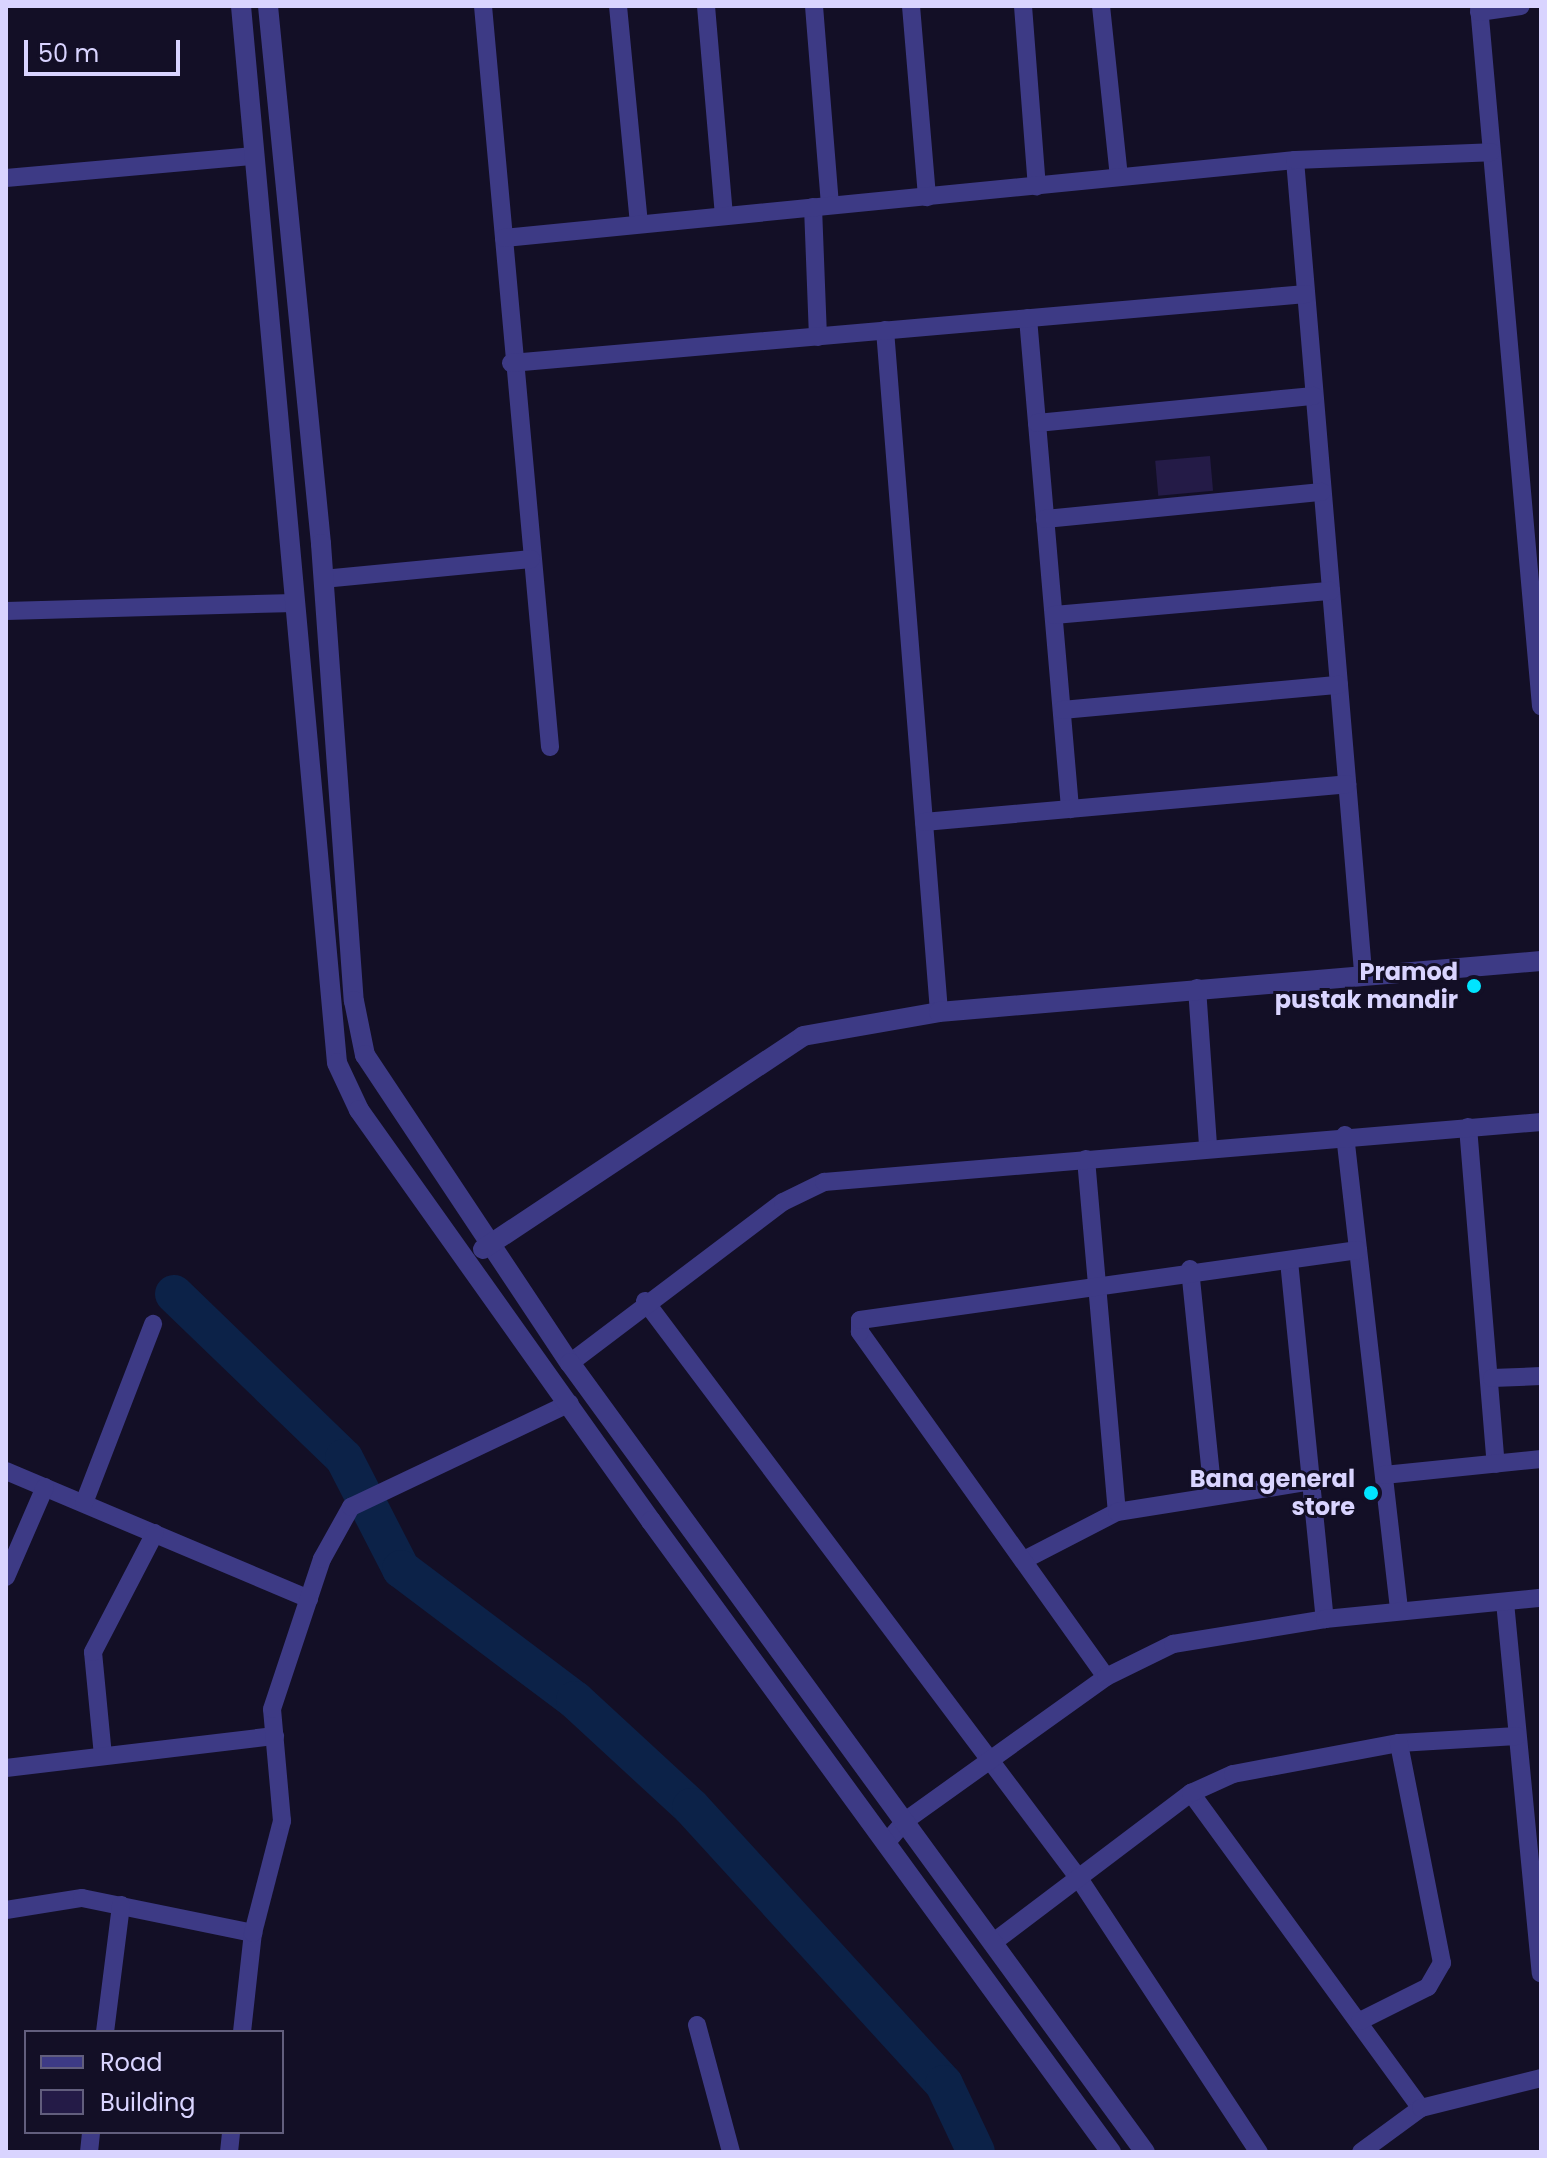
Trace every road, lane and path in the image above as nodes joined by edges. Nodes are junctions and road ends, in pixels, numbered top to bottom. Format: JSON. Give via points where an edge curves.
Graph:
{"nodes":[{"id":1,"x":241,"y":6,"type":"edge"},
{"id":2,"x":268,"y":6,"type":"edge"},
{"id":3,"x":483,"y":6,"type":"edge"},
{"id":4,"x":618,"y":6,"type":"edge"},
{"id":5,"x":706,"y":6,"type":"edge"},
{"id":6,"x":814,"y":6,"type":"edge"},
{"id":7,"x":911,"y":6,"type":"edge"},
{"id":8,"x":1023,"y":6,"type":"edge"},
{"id":9,"x":1101,"y":6,"type":"edge"},
{"id":10,"x":1521,"y":6,"type":"edge"},
{"id":11,"x":1479,"y":9,"type":"edge"},
{"id":12,"x":1491,"y":152,"type":"junction"},
{"id":13,"x":254,"y":156,"type":"junction"},
{"id":14,"x":1295,"y":160,"type":"junction"},
{"id":15,"x":1119,"y":177,"type":"junction"},
{"id":16,"x":6,"y":178,"type":"edge"},
{"id":17,"x":1037,"y":186,"type":"junction"},
{"id":18,"x":927,"y":197,"type":"junction"},
{"id":19,"x":822,"y":205,"type":"junction"},
{"id":20,"x":724,"y":215,"type":"junction"},
{"id":21,"x":639,"y":223,"type":"junction"},
{"id":22,"x":504,"y":238,"type":"junction"},
{"id":23,"x":1306,"y":294,"type":"junction"},
{"id":24,"x":1028,"y":318,"type":"junction"},
{"id":25,"x":885,"y":330,"type":"junction"},
{"id":26,"x":818,"y":337,"type":"junction"},
{"id":27,"x":511,"y":363,"type":"junction"},
{"id":28,"x":1314,"y":396,"type":"junction"},
{"id":29,"x":1037,"y":423,"type":"junction"},
{"id":30,"x":1322,"y":492,"type":"junction"},
{"id":31,"x":1045,"y":519,"type":"junction"},
{"id":32,"x":531,"y":559,"type":"junction"},
{"id":33,"x":323,"y":579,"type":"junction"},
{"id":34,"x":1331,"y":591,"type":"junction"},
{"id":35,"x":295,"y":603,"type":"junction"},
{"id":36,"x":6,"y":611,"type":"edge"},
{"id":37,"x":1054,"y":615,"type":"junction"},
{"id":38,"x":1339,"y":685,"type":"junction"},
{"id":39,"x":1541,"y":706,"type":"edge"},
{"id":40,"x":1062,"y":710,"type":"junction"},
{"id":41,"x":550,"y":747,"type":"dead end"},
{"id":42,"x":1347,"y":784,"type":"junction"},
{"id":43,"x":1070,"y":809,"type":"junction"},
{"id":44,"x":924,"y":822,"type":"junction"},
{"id":45,"x":1541,"y":961,"type":"edge"},
{"id":46,"x":1363,"y":972,"type":"junction"},
{"id":47,"x":1197,"y":988,"type":"junction"},
{"id":48,"x":939,"y":1012,"type":"junction"},
{"id":49,"x":1541,"y":1122,"type":"edge"},
{"id":50,"x":1468,"y":1127,"type":"junction"},
{"id":51,"x":1345,"y":1135,"type":"junction"},
{"id":52,"x":1208,"y":1146,"type":"junction"},
{"id":53,"x":1086,"y":1159,"type":"junction"},
{"id":54,"x":490,"y":1242,"type":"junction"},
{"id":55,"x":1358,"y":1250,"type":"junction"},
{"id":56,"x":1289,"y":1261,"type":"junction"},
{"id":57,"x":469,"y":1264,"type":"junction"},
{"id":58,"x":1190,"y":1269,"type":"junction"},
{"id":59,"x":1093,"y":1285,"type":"junction"},
{"id":60,"x":645,"y":1301,"type":"junction"},
{"id":61,"x":153,"y":1324,"type":"dead end"},
{"id":62,"x":570,"y":1363,"type":"junction"},
{"id":63,"x":1541,"y":1376,"type":"edge"},
{"id":64,"x":1492,"y":1378,"type":"junction"},
{"id":65,"x":570,"y":1403,"type":"junction"},
{"id":66,"x":1541,"y":1459,"type":"edge"},
{"id":67,"x":1496,"y":1464,"type":"junction"},
{"id":68,"x":6,"y":1471,"type":"edge"},
{"id":69,"x":1384,"y":1475,"type":"junction"},
{"id":70,"x":1307,"y":1482,"type":"junction"},
{"id":71,"x":45,"y":1487,"type":"junction"},
{"id":72,"x":1213,"y":1496,"type":"junction"},
{"id":73,"x":84,"y":1503,"type":"junction"},
{"id":74,"x":1117,"y":1512,"type":"junction"},
{"id":75,"x":155,"y":1533,"type":"junction"},
{"id":76,"x":1024,"y":1560,"type":"junction"},
{"id":77,"x":6,"y":1577,"type":"edge"},
{"id":78,"x":1541,"y":1598,"type":"edge"},
{"id":79,"x":309,"y":1599,"type":"junction"},
{"id":80,"x":1505,"y":1602,"type":"junction"},
{"id":81,"x":1399,"y":1610,"type":"junction"},
{"id":82,"x":1325,"y":1619,"type":"junction"},
{"id":83,"x":1106,"y":1677,"type":"junction"},
{"id":84,"x":275,"y":1736,"type":"junction"},
{"id":85,"x":1517,"y":1736,"type":"junction"},
{"id":86,"x":1399,"y":1743,"type":"junction"},
{"id":87,"x":103,"y":1756,"type":"junction"},
{"id":88,"x":992,"y":1762,"type":"junction"},
{"id":89,"x":6,"y":1768,"type":"edge"},
{"id":90,"x":1191,"y":1793,"type":"junction"},
{"id":91,"x":905,"y":1821,"type":"junction"},
{"id":92,"x":886,"y":1843,"type":"junction"},
{"id":93,"x":1080,"y":1880,"type":"junction"},
{"id":94,"x":121,"y":1905,"type":"junction"},
{"id":95,"x":6,"y":1910,"type":"edge"},
{"id":96,"x":253,"y":1933,"type":"junction"},
{"id":97,"x":995,"y":1941,"type":"junction"},
{"id":98,"x":1541,"y":1973,"type":"edge"},
{"id":99,"x":1360,"y":2021,"type":"junction"},
{"id":100,"x":697,"y":2025,"type":"dead end"},
{"id":101,"x":105,"y":2030,"type":"edge"},
{"id":102,"x":242,"y":2030,"type":"edge"},
{"id":103,"x":1541,"y":2078,"type":"edge"},
{"id":104,"x":1421,"y":2108,"type":"junction"},
{"id":105,"x":731,"y":2152,"type":"edge"},
{"id":106,"x":1111,"y":2152,"type":"edge"},
{"id":107,"x":1145,"y":2152,"type":"edge"},
{"id":108,"x":1259,"y":2152,"type":"edge"},
{"id":109,"x":1361,"y":2152,"type":"edge"}],
"edges":[{"from":1,"to":13,"type":"street"},
{"from":2,"to":33,"type":"street"},
{"from":3,"to":22,"type":"street"},
{"from":4,"to":21,"type":"street"},
{"from":5,"to":20,"type":"street"},
{"from":6,"to":19,"type":"street"},
{"from":7,"to":18,"type":"street"},
{"from":8,"to":17,"type":"street"},
{"from":9,"to":15,"type":"street"},
{"from":10,"to":11,"type":"street"},
{"from":11,"to":12,"type":"street"},
{"from":12,"to":14,"type":"street"},
{"from":12,"to":39,"type":"street"},
{"from":13,"to":16,"type":"street"},
{"from":13,"to":35,"type":"street"},
{"from":14,"to":15,"type":"street"},
{"from":14,"to":23,"type":"street"},
{"from":15,"to":17,"type":"street"},
{"from":17,"to":18,"type":"street"},
{"from":18,"to":19,"type":"street"},
{"from":19,"to":20,"type":"street"},
{"from":19,"to":26,"type":"street"},
{"from":20,"to":21,"type":"street"},
{"from":21,"to":22,"type":"street"},
{"from":22,"to":27,"type":"street"},
{"from":23,"to":24,"type":"street"},
{"from":23,"to":28,"type":"street"},
{"from":24,"to":25,"type":"street"},
{"from":24,"to":29,"type":"street"},
{"from":25,"to":26,"type":"street"},
{"from":25,"to":44,"type":"street"},
{"from":26,"to":27,"type":"street"},
{"from":27,"to":32,"type":"street"},
{"from":28,"to":29,"type":"street"},
{"from":28,"to":30,"type":"street"},
{"from":29,"to":31,"type":"street"},
{"from":30,"to":31,"type":"street"},
{"from":30,"to":34,"type":"street"},
{"from":31,"to":37,"type":"street"},
{"from":32,"to":33,"type":"street"},
{"from":32,"to":41,"type":"street"},
{"from":33,"to":54,"type":"street","via":[[354,1001],[365,1055]]},
{"from":34,"to":37,"type":"street"},
{"from":34,"to":38,"type":"street"},
{"from":35,"to":36,"type":"street"},
{"from":35,"to":57,"type":"street","via":[[337,1063],[359,1110]]},
{"from":37,"to":40,"type":"street"},
{"from":38,"to":40,"type":"street"},
{"from":38,"to":42,"type":"street"},
{"from":40,"to":43,"type":"street"},
{"from":42,"to":43,"type":"street"},
{"from":42,"to":46,"type":"street"},
{"from":43,"to":44,"type":"street"},
{"from":44,"to":48,"type":"street"},
{"from":45,"to":46,"type":"street"},
{"from":46,"to":47,"type":"street"},
{"from":47,"to":48,"type":"street"},
{"from":47,"to":52,"type":"street"},
{"from":48,"to":54,"type":"street","via":[[803,1036],[776,1049]]},
{"from":49,"to":50,"type":"street"},
{"from":50,"to":51,"type":"street"},
{"from":50,"to":64,"type":"street"},
{"from":51,"to":52,"type":"street"},
{"from":51,"to":55,"type":"street"},
{"from":52,"to":53,"type":"street"},
{"from":53,"to":59,"type":"street"},
{"from":53,"to":60,"type":"street","via":[[824,1182],[783,1202]]},
{"from":54,"to":57,"type":"street"},
{"from":54,"to":62,"type":"street"},
{"from":55,"to":56,"type":"street"},
{"from":55,"to":69,"type":"street"},
{"from":56,"to":58,"type":"street"},
{"from":56,"to":70,"type":"street"},
{"from":57,"to":65,"type":"street"},
{"from":58,"to":59,"type":"street"},
{"from":58,"to":72,"type":"street"},
{"from":59,"to":74,"type":"street"},
{"from":59,"to":76,"type":"street","via":[[860,1320],[860,1332]]},
{"from":60,"to":62,"type":"street"},
{"from":60,"to":88,"type":"street"},
{"from":61,"to":73,"type":"street"},
{"from":62,"to":91,"type":"street"},
{"from":63,"to":64,"type":"street"},
{"from":64,"to":67,"type":"street"},
{"from":65,"to":79,"type":"street","via":[[351,1507]]},
{"from":65,"to":92,"type":"street"},
{"from":66,"to":67,"type":"street"},
{"from":67,"to":69,"type":"street"},
{"from":68,"to":71,"type":"street"},
{"from":69,"to":81,"type":"street"},
{"from":70,"to":72,"type":"street"},
{"from":70,"to":82,"type":"street"},
{"from":71,"to":73,"type":"street"},
{"from":71,"to":77,"type":"street"},
{"from":72,"to":74,"type":"street"},
{"from":73,"to":75,"type":"street"},
{"from":74,"to":76,"type":"street"},
{"from":75,"to":79,"type":"street"},
{"from":75,"to":87,"type":"street","via":[[93,1652]]},
{"from":76,"to":83,"type":"street"},
{"from":78,"to":80,"type":"street"},
{"from":79,"to":84,"type":"street","via":[[272,1709]]},
{"from":80,"to":81,"type":"street"},
{"from":80,"to":85,"type":"street"},
{"from":81,"to":82,"type":"street"},
{"from":82,"to":83,"type":"street","via":[[1173,1644]]},
{"from":83,"to":88,"type":"street"},
{"from":84,"to":87,"type":"street"},
{"from":84,"to":96,"type":"street","via":[[282,1821]]},
{"from":85,"to":86,"type":"street"},
{"from":85,"to":98,"type":"street"},
{"from":86,"to":90,"type":"street","via":[[1233,1774]]},
{"from":86,"to":99,"type":"street","via":[[1442,1963],[1428,1987]]},
{"from":87,"to":89,"type":"street"},
{"from":88,"to":91,"type":"street"},
{"from":88,"to":93,"type":"street"},
{"from":90,"to":93,"type":"street"},
{"from":90,"to":99,"type":"street"},
{"from":91,"to":92,"type":"street"},
{"from":91,"to":97,"type":"street"},
{"from":92,"to":106,"type":"street"},
{"from":93,"to":97,"type":"street"},
{"from":93,"to":108,"type":"street"},
{"from":94,"to":95,"type":"street","via":[[40,1899]]},
{"from":94,"to":96,"type":"street"},
{"from":94,"to":101,"type":"street"},
{"from":96,"to":102,"type":"street"},
{"from":97,"to":107,"type":"street"},
{"from":99,"to":104,"type":"street"},
{"from":100,"to":105,"type":"street"},
{"from":103,"to":104,"type":"street"},
{"from":104,"to":109,"type":"street"}]}
